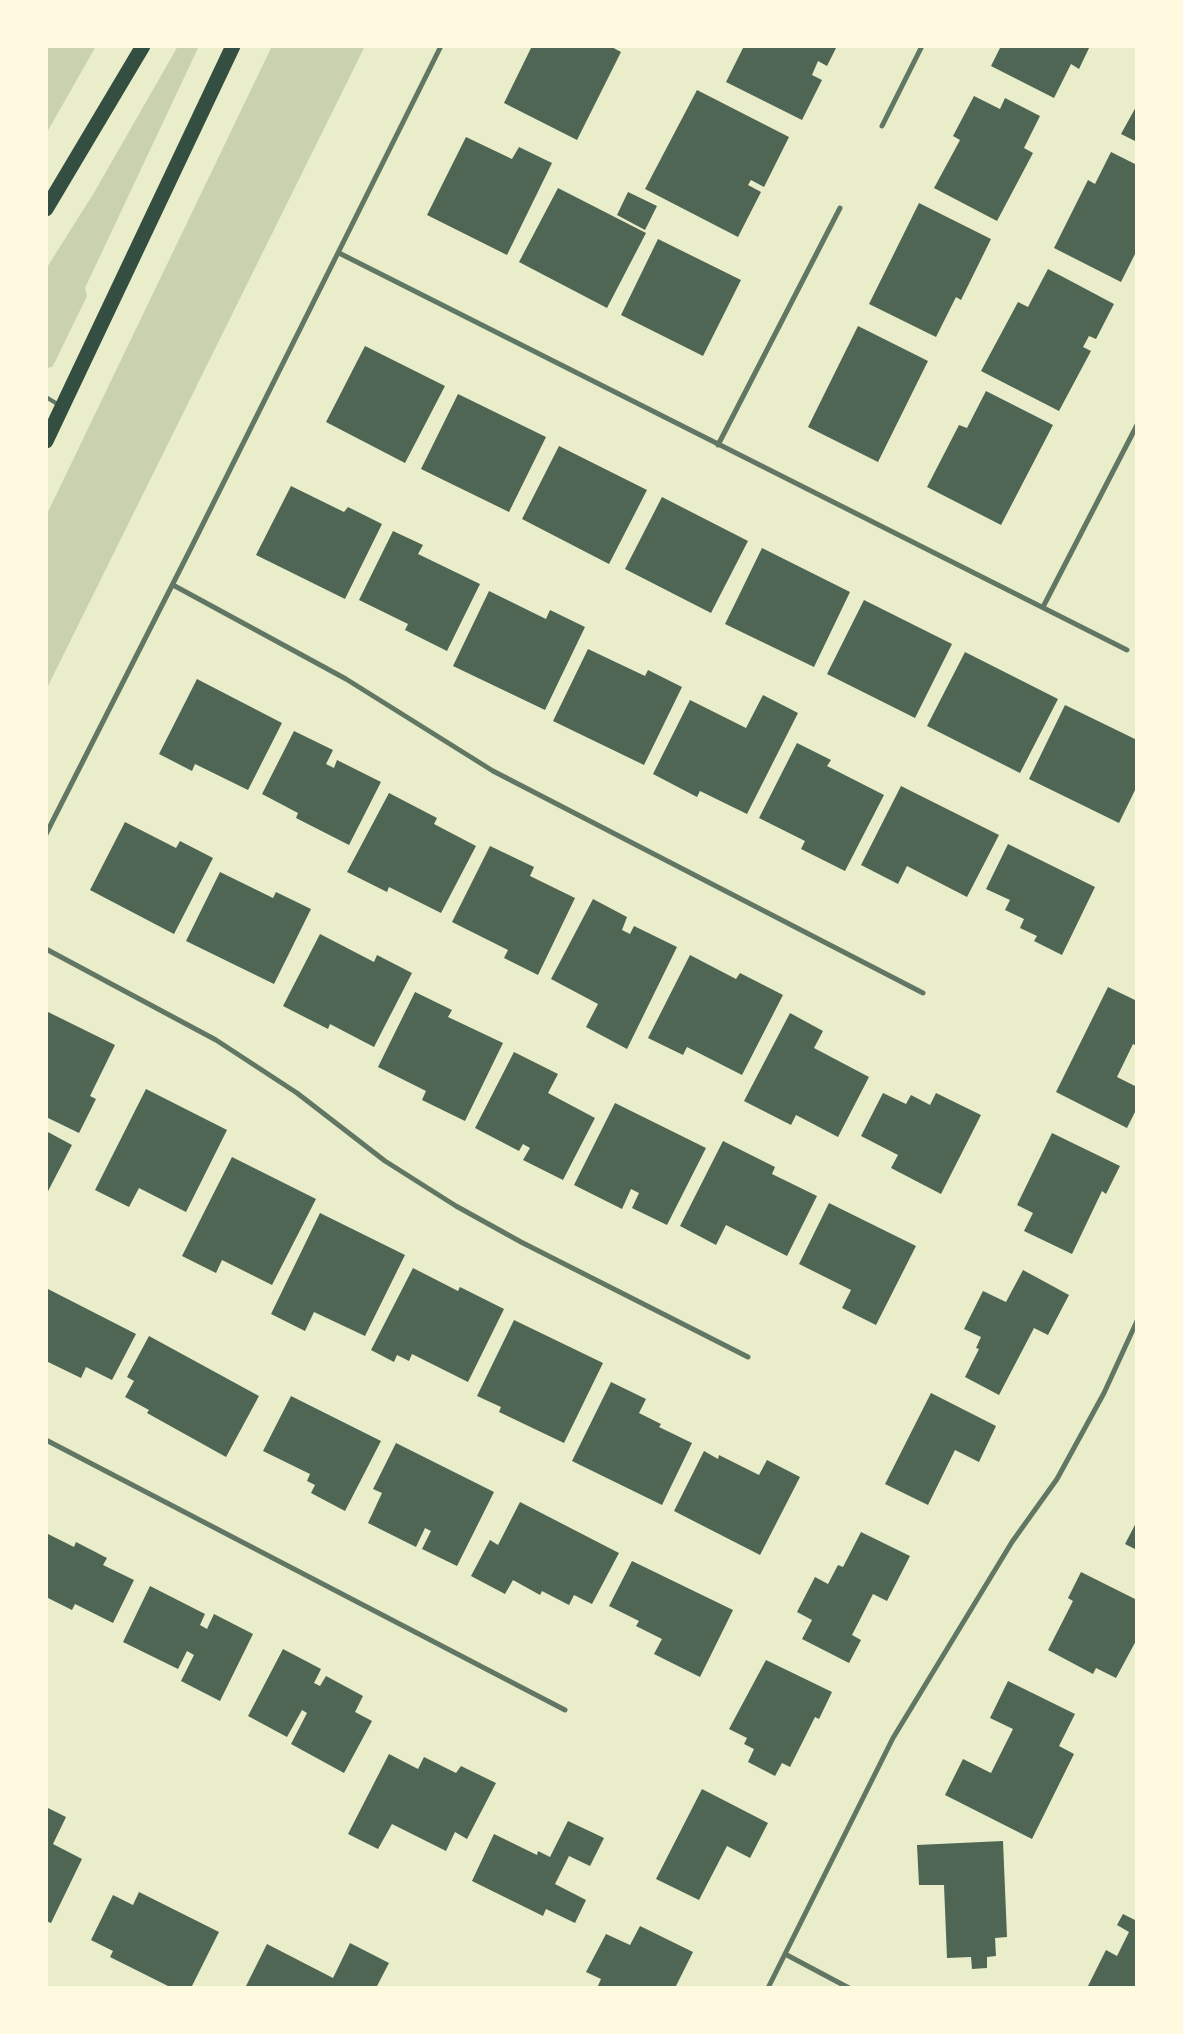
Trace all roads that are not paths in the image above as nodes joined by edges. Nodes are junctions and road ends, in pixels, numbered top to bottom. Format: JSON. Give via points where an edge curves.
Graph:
{"nodes":[{"id":1,"x":142,"y":46,"type":"edge"},
{"id":2,"x":233,"y":46,"type":"edge"},
{"id":3,"x":441,"y":46,"type":"edge"},
{"id":4,"x":922,"y":46,"type":"edge"},
{"id":5,"x":882,"y":126,"type":"dead end"},
{"id":6,"x":840,"y":208,"type":"dead end"},
{"id":7,"x":46,"y":209,"type":"edge"},
{"id":8,"x":339,"y":253,"type":"junction"},
{"id":9,"x":46,"y":397,"type":"edge"},
{"id":10,"x":62,"y":408,"type":"junction"},
{"id":11,"x":1137,"y":425,"type":"edge"},
{"id":12,"x":46,"y":441,"type":"edge"},
{"id":13,"x":718,"y":445,"type":"junction"},
{"id":14,"x":173,"y":585,"type":"junction"},
{"id":15,"x":1043,"y":607,"type":"junction"},
{"id":16,"x":1127,"y":650,"type":"dead end"},
{"id":17,"x":46,"y":834,"type":"edge"},
{"id":18,"x":46,"y":949,"type":"edge"},
{"id":19,"x":923,"y":993,"type":"dead end"},
{"id":20,"x":1137,"y":1321,"type":"edge"},
{"id":21,"x":748,"y":1357,"type":"dead end"},
{"id":22,"x":46,"y":1440,"type":"edge"},
{"id":23,"x":565,"y":1710,"type":"dead end"},
{"id":24,"x":785,"y":1954,"type":"junction"},
{"id":25,"x":768,"y":1988,"type":"edge"},
{"id":26,"x":849,"y":1988,"type":"edge"}],
"edges":[{"from":1,"to":7,"type":"highway"},
{"from":2,"to":10,"type":"highway"},
{"from":3,"to":8,"type":"street"},
{"from":4,"to":5,"type":"street"},
{"from":6,"to":13,"type":"street"},
{"from":8,"to":13,"type":"street"},
{"from":8,"to":14,"type":"street"},
{"from":9,"to":10,"type":"lane"},
{"from":10,"to":12,"type":"highway"},
{"from":11,"to":15,"type":"street"},
{"from":13,"to":15,"type":"street"},
{"from":14,"to":17,"type":"street"},
{"from":14,"to":19,"type":"street","via":[[346,679],[493,771]]},
{"from":15,"to":16,"type":"street"},
{"from":18,"to":21,"type":"street","via":[[178,1017],[240,1054],[385,1161],[456,1206]]},
{"from":20,"to":24,"type":"street","via":[[1077,1445],[999,1563],[893,1738]]},
{"from":22,"to":23,"type":"street"},
{"from":24,"to":25,"type":"street"},
{"from":24,"to":26,"type":"street"}]}
